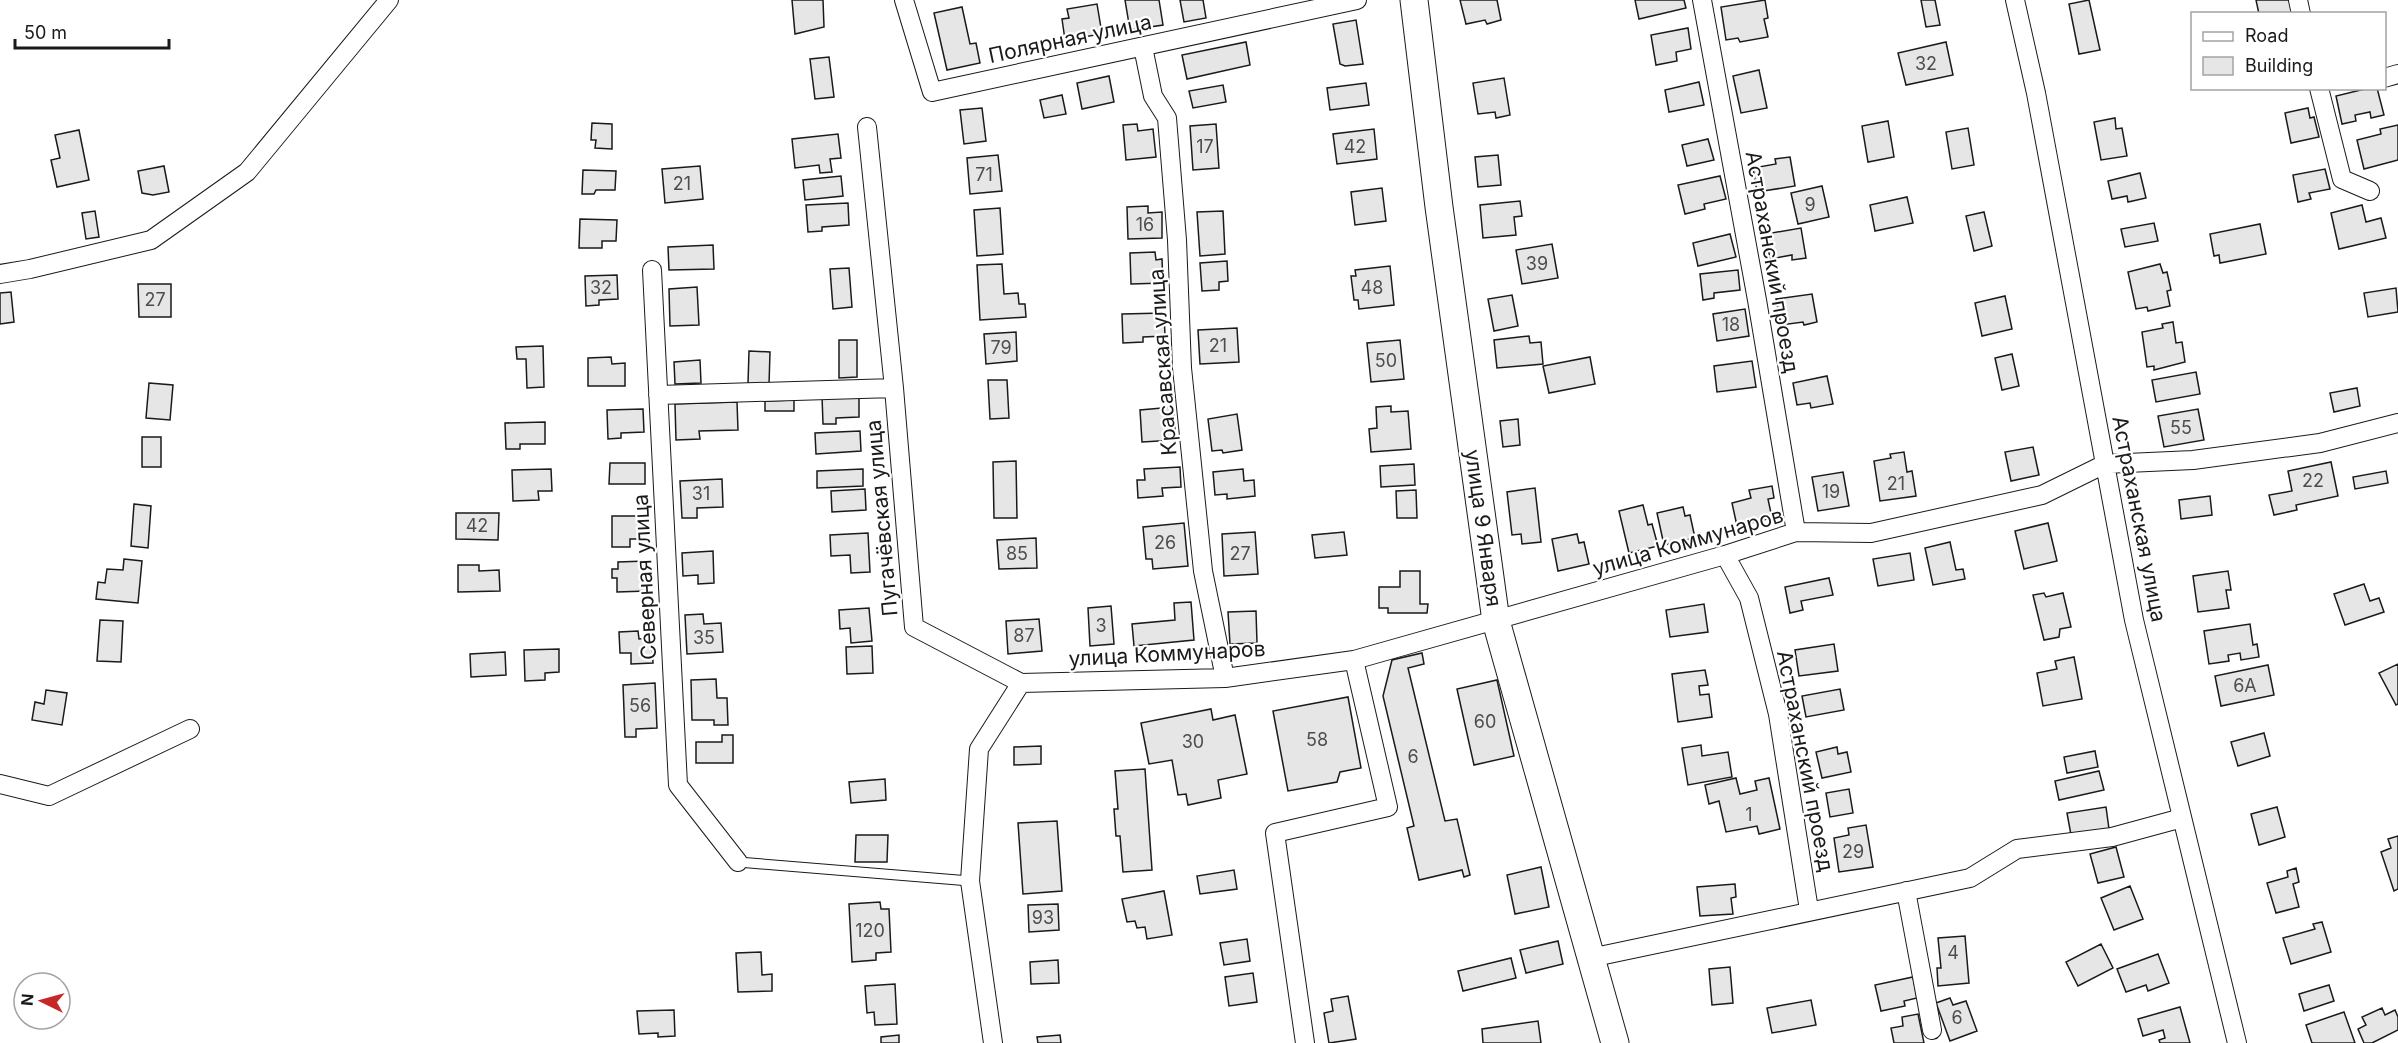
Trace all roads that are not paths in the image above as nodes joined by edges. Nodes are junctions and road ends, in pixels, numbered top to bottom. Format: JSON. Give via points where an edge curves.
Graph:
{"nodes":[{"id":1,"x":389,"y":0,"type":"edge"},
{"id":2,"x":904,"y":0,"type":"edge"},
{"id":3,"x":1357,"y":0,"type":"edge"},
{"id":4,"x":1414,"y":0,"type":"edge"},
{"id":5,"x":1702,"y":0,"type":"edge"},
{"id":6,"x":2015,"y":0,"type":"edge"},
{"id":7,"x":1143,"y":47,"type":"junction"},
{"id":8,"x":2325,"y":90,"type":"edge"},
{"id":9,"x":867,"y":128,"type":"dead end"},
{"id":10,"x":2370,"y":191,"type":"dead end"},
{"id":11,"x":652,"y":270,"type":"dead end"},
{"id":12,"x":0,"y":274,"type":"edge"},
{"id":13,"x":894,"y":388,"type":"junction"},
{"id":14,"x":658,"y":395,"type":"junction"},
{"id":15,"x":2398,"y":423,"type":"edge"},
{"id":16,"x":2105,"y":464,"type":"junction"},
{"id":17,"x":1796,"y":532,"type":"junction"},
{"id":18,"x":1725,"y":555,"type":"junction"},
{"id":19,"x":1496,"y":621,"type":"junction"},
{"id":20,"x":1354,"y":660,"type":"junction"},
{"id":21,"x":1225,"y":678,"type":"junction"},
{"id":22,"x":1021,"y":683,"type":"junction"},
{"id":23,"x":190,"y":729,"type":"dead end"},
{"id":24,"x":0,"y":784,"type":"edge"},
{"id":25,"x":2182,"y":818,"type":"junction"},
{"id":26,"x":738,"y":862,"type":"joint"},
{"id":27,"x":970,"y":881,"type":"junction"},
{"id":28,"x":1906,"y":891,"type":"junction"},
{"id":29,"x":1809,"y":910,"type":"junction"},
{"id":30,"x":1590,"y":958,"type":"junction"},
{"id":31,"x":1932,"y":1030,"type":"dead end"},
{"id":32,"x":993,"y":1043,"type":"edge"},
{"id":33,"x":1305,"y":1043,"type":"edge"},
{"id":34,"x":1615,"y":1043,"type":"edge"},
{"id":35,"x":2238,"y":1043,"type":"edge"}],
"edges":[{"from":1,"to":12,"type":"street","via":[[247,172],[151,240]]},
{"from":2,"to":7,"type":"street","name":"Полярная улица","via":[[932,92]]},
{"from":3,"to":7,"type":"street","name":"Полярная улица"},
{"from":4,"to":19,"type":"street","name":"улица 9 Января"},
{"from":5,"to":17,"type":"street","name":"Астраханский проезд"},
{"from":6,"to":16,"type":"street","name":"Астраханская улица"},
{"from":7,"to":21,"type":"street","name":"Красавская улица","via":[[1153,96],[1167,118],[1178,240],[1182,368],[1203,571]]},
{"from":8,"to":10,"type":"street","via":[[2342,179]]},
{"from":9,"to":13,"type":"street","name":"Пугачёвская улица"},
{"from":11,"to":14,"type":"street","name":"Северная улица"},
{"from":13,"to":14,"type":"street"},
{"from":13,"to":22,"type":"street","name":"Пугачёвская улица","via":[[914,627]]},
{"from":14,"to":26,"type":"street","name":"Северная улица","via":[[678,784]]},
{"from":15,"to":16,"type":"street","name":"улица Коммунаров","via":[[2308,445],[2193,460]]},
{"from":16,"to":17,"type":"street","name":"улица Коммунаров","via":[[2042,495],[1958,515],[1871,533]]},
{"from":16,"to":25,"type":"street","name":"Астраханская улица","via":[[2134,620]]},
{"from":17,"to":18,"type":"street","name":"улица Коммунаров"},
{"from":18,"to":19,"type":"street","name":"улица Коммунаров"},
{"from":18,"to":29,"type":"street","name":"Астраханский проезд","via":[[1749,598],[1778,714]]},
{"from":19,"to":20,"type":"street","name":"улица Коммунаров"},
{"from":19,"to":30,"type":"street","name":"улица 9 Января"},
{"from":20,"to":21,"type":"street","name":"улица Коммунаров"},
{"from":20,"to":33,"type":"street","via":[[1388,807],[1275,833]]},
{"from":21,"to":22,"type":"street","name":"улица Коммунаров"},
{"from":22,"to":27,"type":"street","via":[[979,749]]},
{"from":23,"to":24,"type":"street","via":[[49,796]]},
{"from":25,"to":28,"type":"street","via":[[2112,837],[2017,849],[1970,878]]},
{"from":25,"to":35,"type":"street","name":"Астраханская улица"},
{"from":26,"to":27,"type":"lane"},
{"from":27,"to":32,"type":"street"},
{"from":28,"to":29,"type":"street"},
{"from":28,"to":31,"type":"street"},
{"from":29,"to":30,"type":"street"},
{"from":30,"to":34,"type":"street","name":"улица 9 Января"}]}
